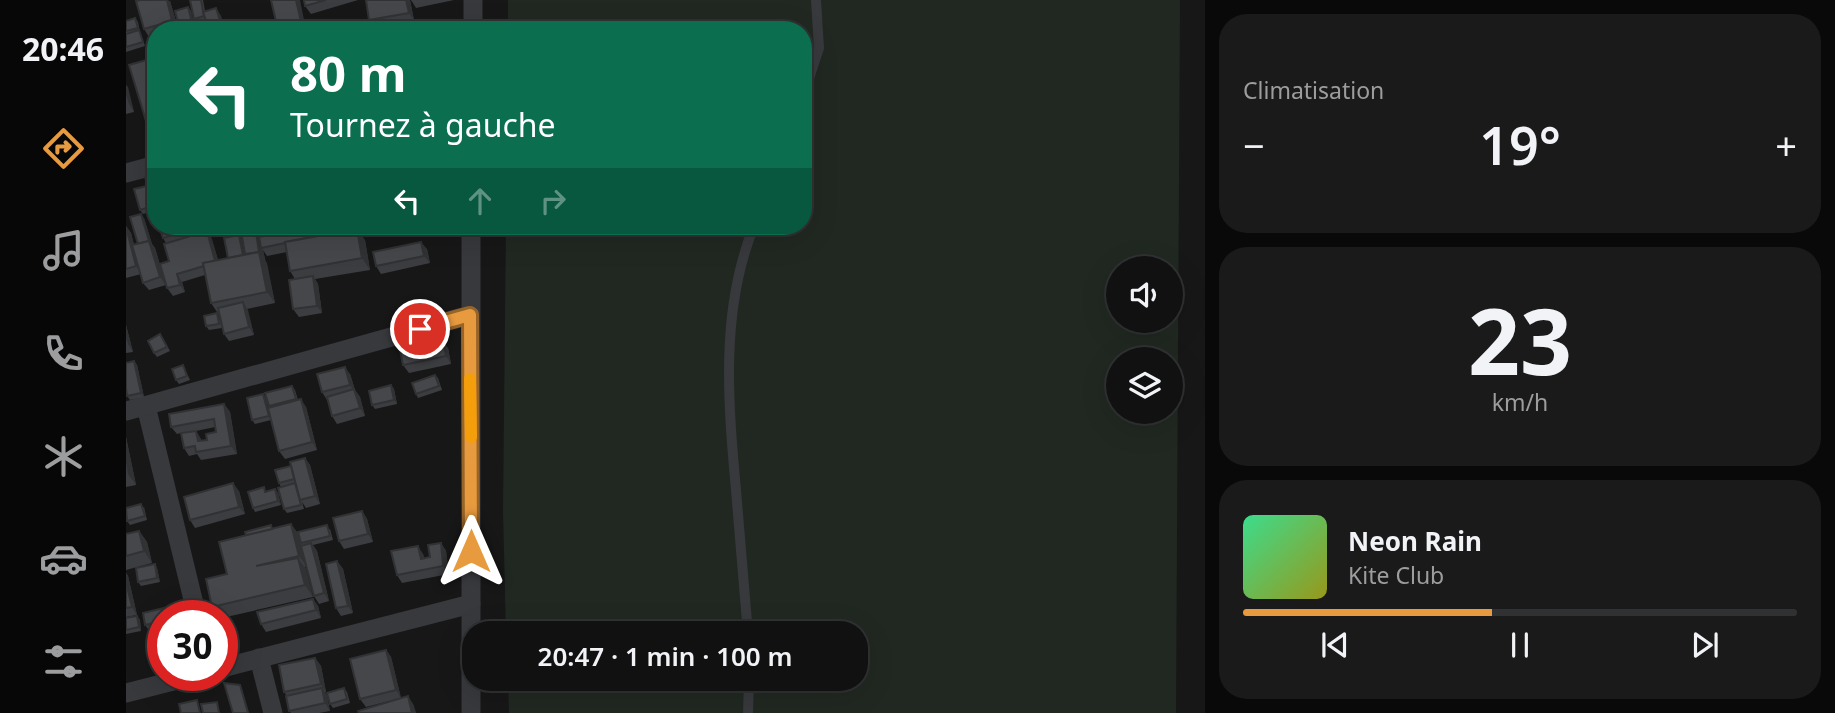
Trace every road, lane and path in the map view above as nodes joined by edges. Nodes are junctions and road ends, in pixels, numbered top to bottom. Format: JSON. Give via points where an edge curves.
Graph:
{"nodes":[{"id":1,"x":472,"y":0,"type":"edge"},
{"id":2,"x":816,"y":0,"type":"edge"},
{"id":3,"x":473,"y":21,"type":"edge"},
{"id":4,"x":812,"y":69,"type":"edge"},
{"id":5,"x":147,"y":167,"type":"edge"},
{"id":6,"x":126,"y":173,"type":"edge"},
{"id":7,"x":471,"y":235,"type":"edge"},
{"id":8,"x":750,"y":235,"type":"edge"},
{"id":9,"x":470,"y":315,"type":"junction"},
{"id":10,"x":146,"y":406,"type":"junction"},
{"id":11,"x":126,"y":411,"type":"edge"},
{"id":12,"x":193,"y":600,"type":"edge"},
{"id":13,"x":471,"y":604,"type":"junction"},
{"id":14,"x":747,"y":621,"type":"edge"},
{"id":15,"x":259,"y":659,"type":"junction"},
{"id":16,"x":238,"y":664,"type":"edge"},
{"id":17,"x":147,"y":688,"type":"edge"},
{"id":18,"x":749,"y":691,"type":"edge"},
{"id":19,"x":126,"y":693,"type":"edge"},
{"id":20,"x":273,"y":713,"type":"edge"},
{"id":21,"x":471,"y":713,"type":"edge"},
{"id":22,"x":748,"y":713,"type":"edge"}],
"edges":[{"from":1,"to":3,"type":"street"},
{"from":2,"to":4,"type":"lane","via":[[819,48]]},
{"from":5,"to":6,"type":"street"},
{"from":7,"to":9,"type":"street"},
{"from":8,"to":14,"type":"lane","via":[[729,334],[730,430]]},
{"from":9,"to":10,"type":"street"},
{"from":9,"to":13,"type":"street"},
{"from":10,"to":11,"type":"street"},
{"from":10,"to":12,"type":"street"},
{"from":13,"to":15,"type":"street"},
{"from":13,"to":21,"type":"street"},
{"from":15,"to":16,"type":"street"},
{"from":15,"to":20,"type":"street"},
{"from":17,"to":19,"type":"street"},
{"from":18,"to":22,"type":"lane"}]}
